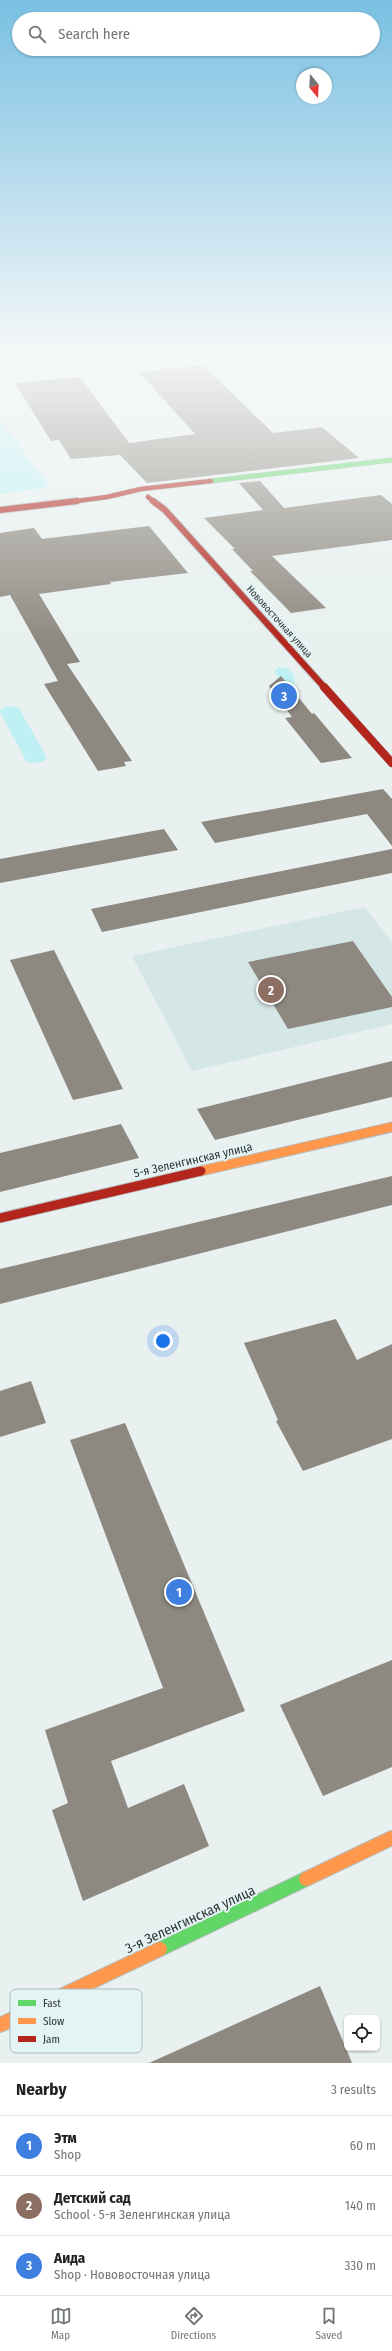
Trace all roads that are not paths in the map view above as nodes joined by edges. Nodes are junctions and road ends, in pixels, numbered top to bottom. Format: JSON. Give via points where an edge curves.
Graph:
{"nodes":[{"id":1,"x":392,"y":462,"type":"edge"},
{"id":2,"x":141,"y":489,"type":"junction"},
{"id":3,"x":107,"y":497,"type":"junction"},
{"id":4,"x":148,"y":498,"type":"junction"},
{"id":5,"x":0,"y":510,"type":"edge"},
{"id":6,"x":392,"y":763,"type":"edge"},
{"id":7,"x":392,"y":1127,"type":"edge"},
{"id":8,"x":0,"y":1218,"type":"edge"},
{"id":9,"x":392,"y":1838,"type":"edge"},
{"id":10,"x":75,"y":1989,"type":"edge"},
{"id":11,"x":10,"y":2020,"type":"edge"},
{"id":12,"x":0,"y":2025,"type":"edge"}],
"edges":[{"from":1,"to":2,"type":"main road"},
{"from":1,"to":4,"type":"main road"},
{"from":2,"to":3,"type":"main road"},
{"from":2,"to":4,"type":"main road","name":"Нововосточная улица"},
{"from":3,"to":4,"type":"main road"},
{"from":3,"to":5,"type":"main road"},
{"from":4,"to":6,"type":"main road","name":"Нововосточная улица","via":[[165,510]]},
{"from":7,"to":8,"type":"main road","name":"5-я Зеленгинская улица"},
{"from":9,"to":10,"type":"main road","name":"3-я Зеленгинская улица"},
{"from":11,"to":12,"type":"main road","name":"3-я Зеленгинская улица"}]}
